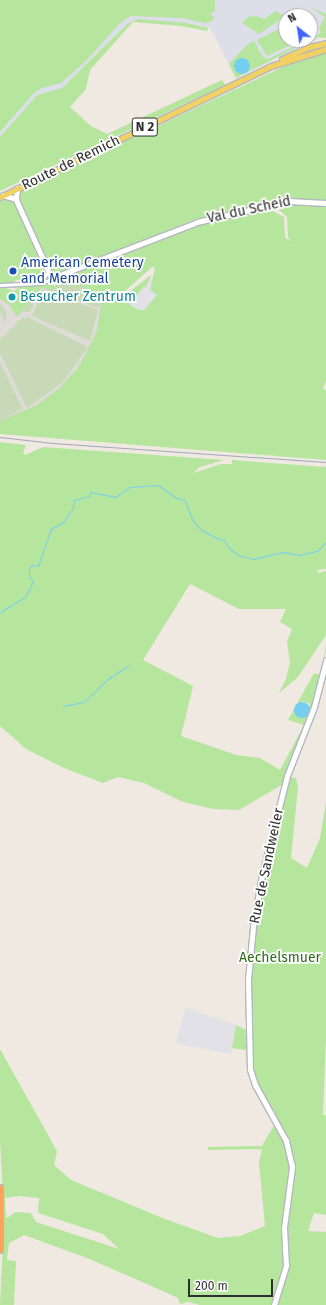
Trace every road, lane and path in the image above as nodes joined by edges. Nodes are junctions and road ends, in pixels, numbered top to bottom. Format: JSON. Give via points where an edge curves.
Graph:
{"nodes":[{"id":1,"x":326,"y":43,"type":"edge"},
{"id":2,"x":326,"y":49,"type":"edge"},
{"id":3,"x":272,"y":66,"type":"junction"},
{"id":4,"x":18,"y":188,"type":"junction"},
{"id":5,"x":2,"y":196,"type":"edge"},
{"id":6,"x":16,"y":199,"type":"junction"},
{"id":7,"x":326,"y":203,"type":"edge"},
{"id":8,"x":48,"y":272,"type":"junction"},
{"id":9,"x":56,"y":278,"type":"junction"},
{"id":10,"x":39,"y":283,"type":"junction"},
{"id":11,"x":0,"y":285,"type":"edge"},
{"id":12,"x":326,"y":661,"type":"edge"},
{"id":13,"x":0,"y":1188,"type":"edge"},
{"id":14,"x":0,"y":1244,"type":"edge"},
{"id":15,"x":0,"y":1250,"type":"edge"},
{"id":16,"x":274,"y":1305,"type":"edge"}],
"edges":[{"from":1,"to":3,"type":"main road","name":"Route de Remich","number":"N 2","via":[[300,50]]},
{"from":2,"to":3,"type":"main road","name":"Route de Remich","number":"N 2"},
{"from":3,"to":4,"type":"main road","name":"Route de Remich","number":"N 2"},
{"from":4,"to":5,"type":"main road","name":"Route de Remich","number":"N 2"},
{"from":4,"to":6,"type":"main road"},
{"from":5,"to":6,"type":"main road"},
{"from":6,"to":8,"type":"main road"},
{"from":7,"to":9,"type":"main road","name":"Val du Scheid","via":[[289,200],[196,222]]},
{"from":8,"to":9,"type":"main road","via":[[52,278]]},
{"from":8,"to":10,"type":"street"},
{"from":9,"to":10,"type":"street","name":"Val du Scheid"},
{"from":10,"to":11,"type":"street","name":"Val du Scheid"},
{"from":12,"to":16,"type":"main road","name":"Rue de Sandweiler","via":[[314,707],[287,776],[262,875],[248,980],[250,1070],[255,1085],[286,1141],[292,1167],[284,1228],[286,1266]]},
{"from":13,"to":14,"type":"highway"},
{"from":14,"to":15,"type":"highway"}]}
